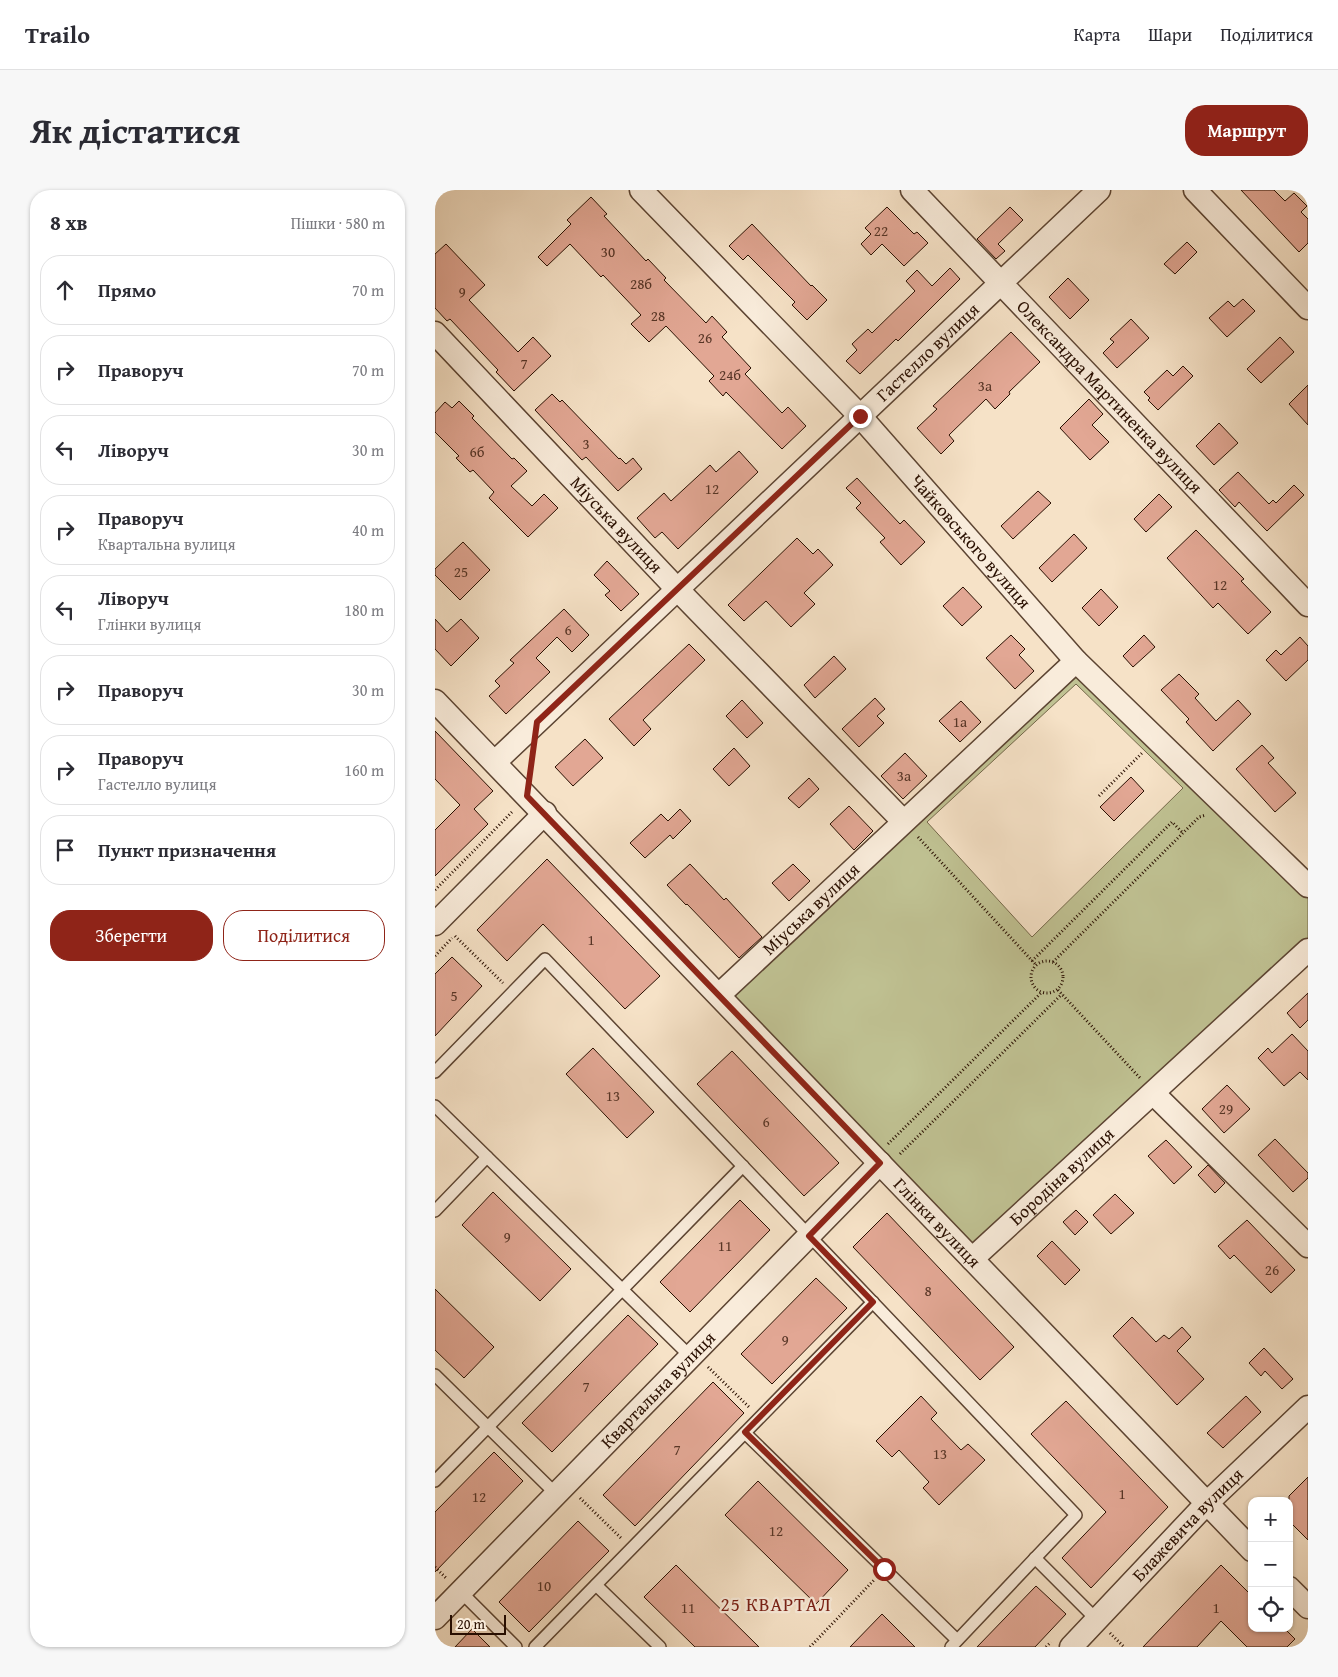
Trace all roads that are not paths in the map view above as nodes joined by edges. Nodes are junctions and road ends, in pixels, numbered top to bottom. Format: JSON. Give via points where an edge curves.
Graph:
{"nodes":[{"id":1,"x":641,"y":190,"type":"edge"},
{"id":2,"x":912,"y":190,"type":"edge"},
{"id":3,"x":1099,"y":190,"type":"edge"},
{"id":4,"x":1195,"y":190,"type":"edge"},
{"id":5,"x":1001,"y":282,"type":"junction"},
{"id":6,"x":1308,"y":308,"type":"edge"},
{"id":7,"x":435,"y":333,"type":"edge"},
{"id":8,"x":860,"y":416,"type":"junction"},
{"id":9,"x":677,"y":589,"type":"junction"},
{"id":10,"x":1308,"y":605,"type":"edge"},
{"id":11,"x":1076,"y":661,"type":"junction"},
{"id":12,"x":435,"y":701,"type":"edge"},
{"id":13,"x":495,"y":762,"type":"junction"},
{"id":14,"x":545,"y":813,"type":"junction"},
{"id":15,"x":903,"y":821,"type":"junction"},
{"id":16,"x":1308,"y":886,"type":"edge"},
{"id":17,"x":435,"y":924,"type":"edge"},
{"id":18,"x":1308,"y":950,"type":"edge"},
{"id":19,"x":719,"y":995,"type":"junction"},
{"id":20,"x":435,"y":1072,"type":"edge"},
{"id":21,"x":1153,"y":1094,"type":"junction"},
{"id":22,"x":435,"y":1106,"type":"edge"},
{"id":23,"x":487,"y":1157,"type":"junction"},
{"id":24,"x":880,"y":1163,"type":"junction"},
{"id":25,"x":743,"y":1166,"type":"junction"},
{"id":26,"x":435,"y":1211,"type":"edge"},
{"id":27,"x":809,"y":1236,"type":"junction"},
{"id":28,"x":1308,"y":1246,"type":"edge"},
{"id":29,"x":972,"y":1259,"type":"junction"},
{"id":30,"x":622,"y":1290,"type":"junction"},
{"id":31,"x":873,"y":1302,"type":"junction"},
{"id":32,"x":698,"y":1361,"type":"junction"},
{"id":33,"x":435,"y":1375,"type":"edge"},
{"id":34,"x":1308,"y":1407,"type":"edge"},
{"id":35,"x":488,"y":1427,"type":"junction"},
{"id":36,"x":745,"y":1432,"type":"junction"},
{"id":37,"x":435,"y":1481,"type":"edge"},
{"id":38,"x":567,"y":1495,"type":"junction"},
{"id":39,"x":1206,"y":1504,"type":"junction"},
{"id":40,"x":1248,"y":1546,"type":"edge"},
{"id":41,"x":1035,"y":1558,"type":"junction"},
{"id":42,"x":596,"y":1585,"type":"junction"},
{"id":43,"x":454,"y":1586,"type":"junction"},
{"id":44,"x":1293,"y":1592,"type":"edge"},
{"id":45,"x":1308,"y":1607,"type":"edge"},
{"id":46,"x":435,"y":1618,"type":"edge"},
{"id":47,"x":1103,"y":1626,"type":"junction"},
{"id":48,"x":954,"y":1644,"type":"edge"},
{"id":49,"x":516,"y":1647,"type":"edge"},
{"id":50,"x":535,"y":1647,"type":"edge"},
{"id":51,"x":660,"y":1647,"type":"edge"},
{"id":52,"x":1071,"y":1647,"type":"edge"}],
"edges":[{"from":1,"to":8,"type":"street","name":"Чайковського вулиця"},
{"from":2,"to":5,"type":"street","name":"Олександра Мартиненка вулиця"},
{"from":3,"to":5,"type":"street","name":"Гастелло вулиця"},
{"from":4,"to":6,"type":"street"},
{"from":5,"to":8,"type":"street","name":"Гастелло вулиця"},
{"from":5,"to":10,"type":"street","name":"Олександра Мартиненка вулиця"},
{"from":7,"to":9,"type":"street","name":"Міуська вулиця"},
{"from":8,"to":9,"type":"street","name":"Гастелло вулиця"},
{"from":8,"to":11,"type":"street","name":"Чайковського вулиця"},
{"from":9,"to":13,"type":"street","name":"Гастелло вулиця"},
{"from":9,"to":15,"type":"street","name":"Міуська вулиця"},
{"from":11,"to":15,"type":"street","name":"Міуська вулиця"},
{"from":11,"to":16,"type":"street","name":"Чайковського вулиця"},
{"from":12,"to":13,"type":"street","name":"Глінки вулиця"},
{"from":13,"to":14,"type":"street","name":"Глінки вулиця","via":[[522,802]]},
{"from":14,"to":17,"type":"street"},
{"from":14,"to":19,"type":"street","name":"Глінки вулиця"},
{"from":15,"to":19,"type":"street","name":"Міуська вулиця"},
{"from":18,"to":21,"type":"street","name":"Бородіна вулиця"},
{"from":19,"to":24,"type":"street","name":"Глінки вулиця"},
{"from":20,"to":25,"type":"lane","via":[[545,959]]},
{"from":21,"to":28,"type":"street"},
{"from":21,"to":29,"type":"street","name":"Бородіна вулиця"},
{"from":22,"to":23,"type":"lane"},
{"from":23,"to":26,"type":"lane"},
{"from":23,"to":30,"type":"lane"},
{"from":24,"to":27,"type":"street","name":"Квартальна вулиця"},
{"from":24,"to":29,"type":"street","name":"Глінки вулиця"},
{"from":25,"to":27,"type":"lane"},
{"from":25,"to":30,"type":"lane"},
{"from":27,"to":31,"type":"lane"},
{"from":27,"to":32,"type":"street","name":"Квартальна вулиця"},
{"from":29,"to":39,"type":"street","name":"Глінки вулиця"},
{"from":30,"to":32,"type":"lane"},
{"from":30,"to":35,"type":"lane"},
{"from":31,"to":36,"type":"lane"},
{"from":31,"to":41,"type":"lane","via":[[1076,1515]]},
{"from":32,"to":38,"type":"street","name":"Квартальна вулиця"},
{"from":33,"to":35,"type":"lane"},
{"from":34,"to":39,"type":"street","name":"Блажевича вулиця"},
{"from":35,"to":37,"type":"lane"},
{"from":35,"to":38,"type":"lane"},
{"from":36,"to":42,"type":"lane"},
{"from":36,"to":48,"type":"lane","via":[[884,1569]]},
{"from":38,"to":43,"type":"street","name":"Квартальна вулиця"},
{"from":39,"to":40,"type":"street","name":"Глінки вулиця"},
{"from":39,"to":47,"type":"street","name":"Блажевича вулиця"},
{"from":41,"to":47,"type":"lane"},
{"from":41,"to":48,"type":"lane"},
{"from":42,"to":50,"type":"lane"},
{"from":42,"to":51,"type":"lane"},
{"from":43,"to":46,"type":"street","name":"Квартальна вулиця"},
{"from":43,"to":49,"type":"lane"},
{"from":44,"to":45,"type":"street"},
{"from":47,"to":52,"type":"street","name":"Блажевича вулиця"}]}
